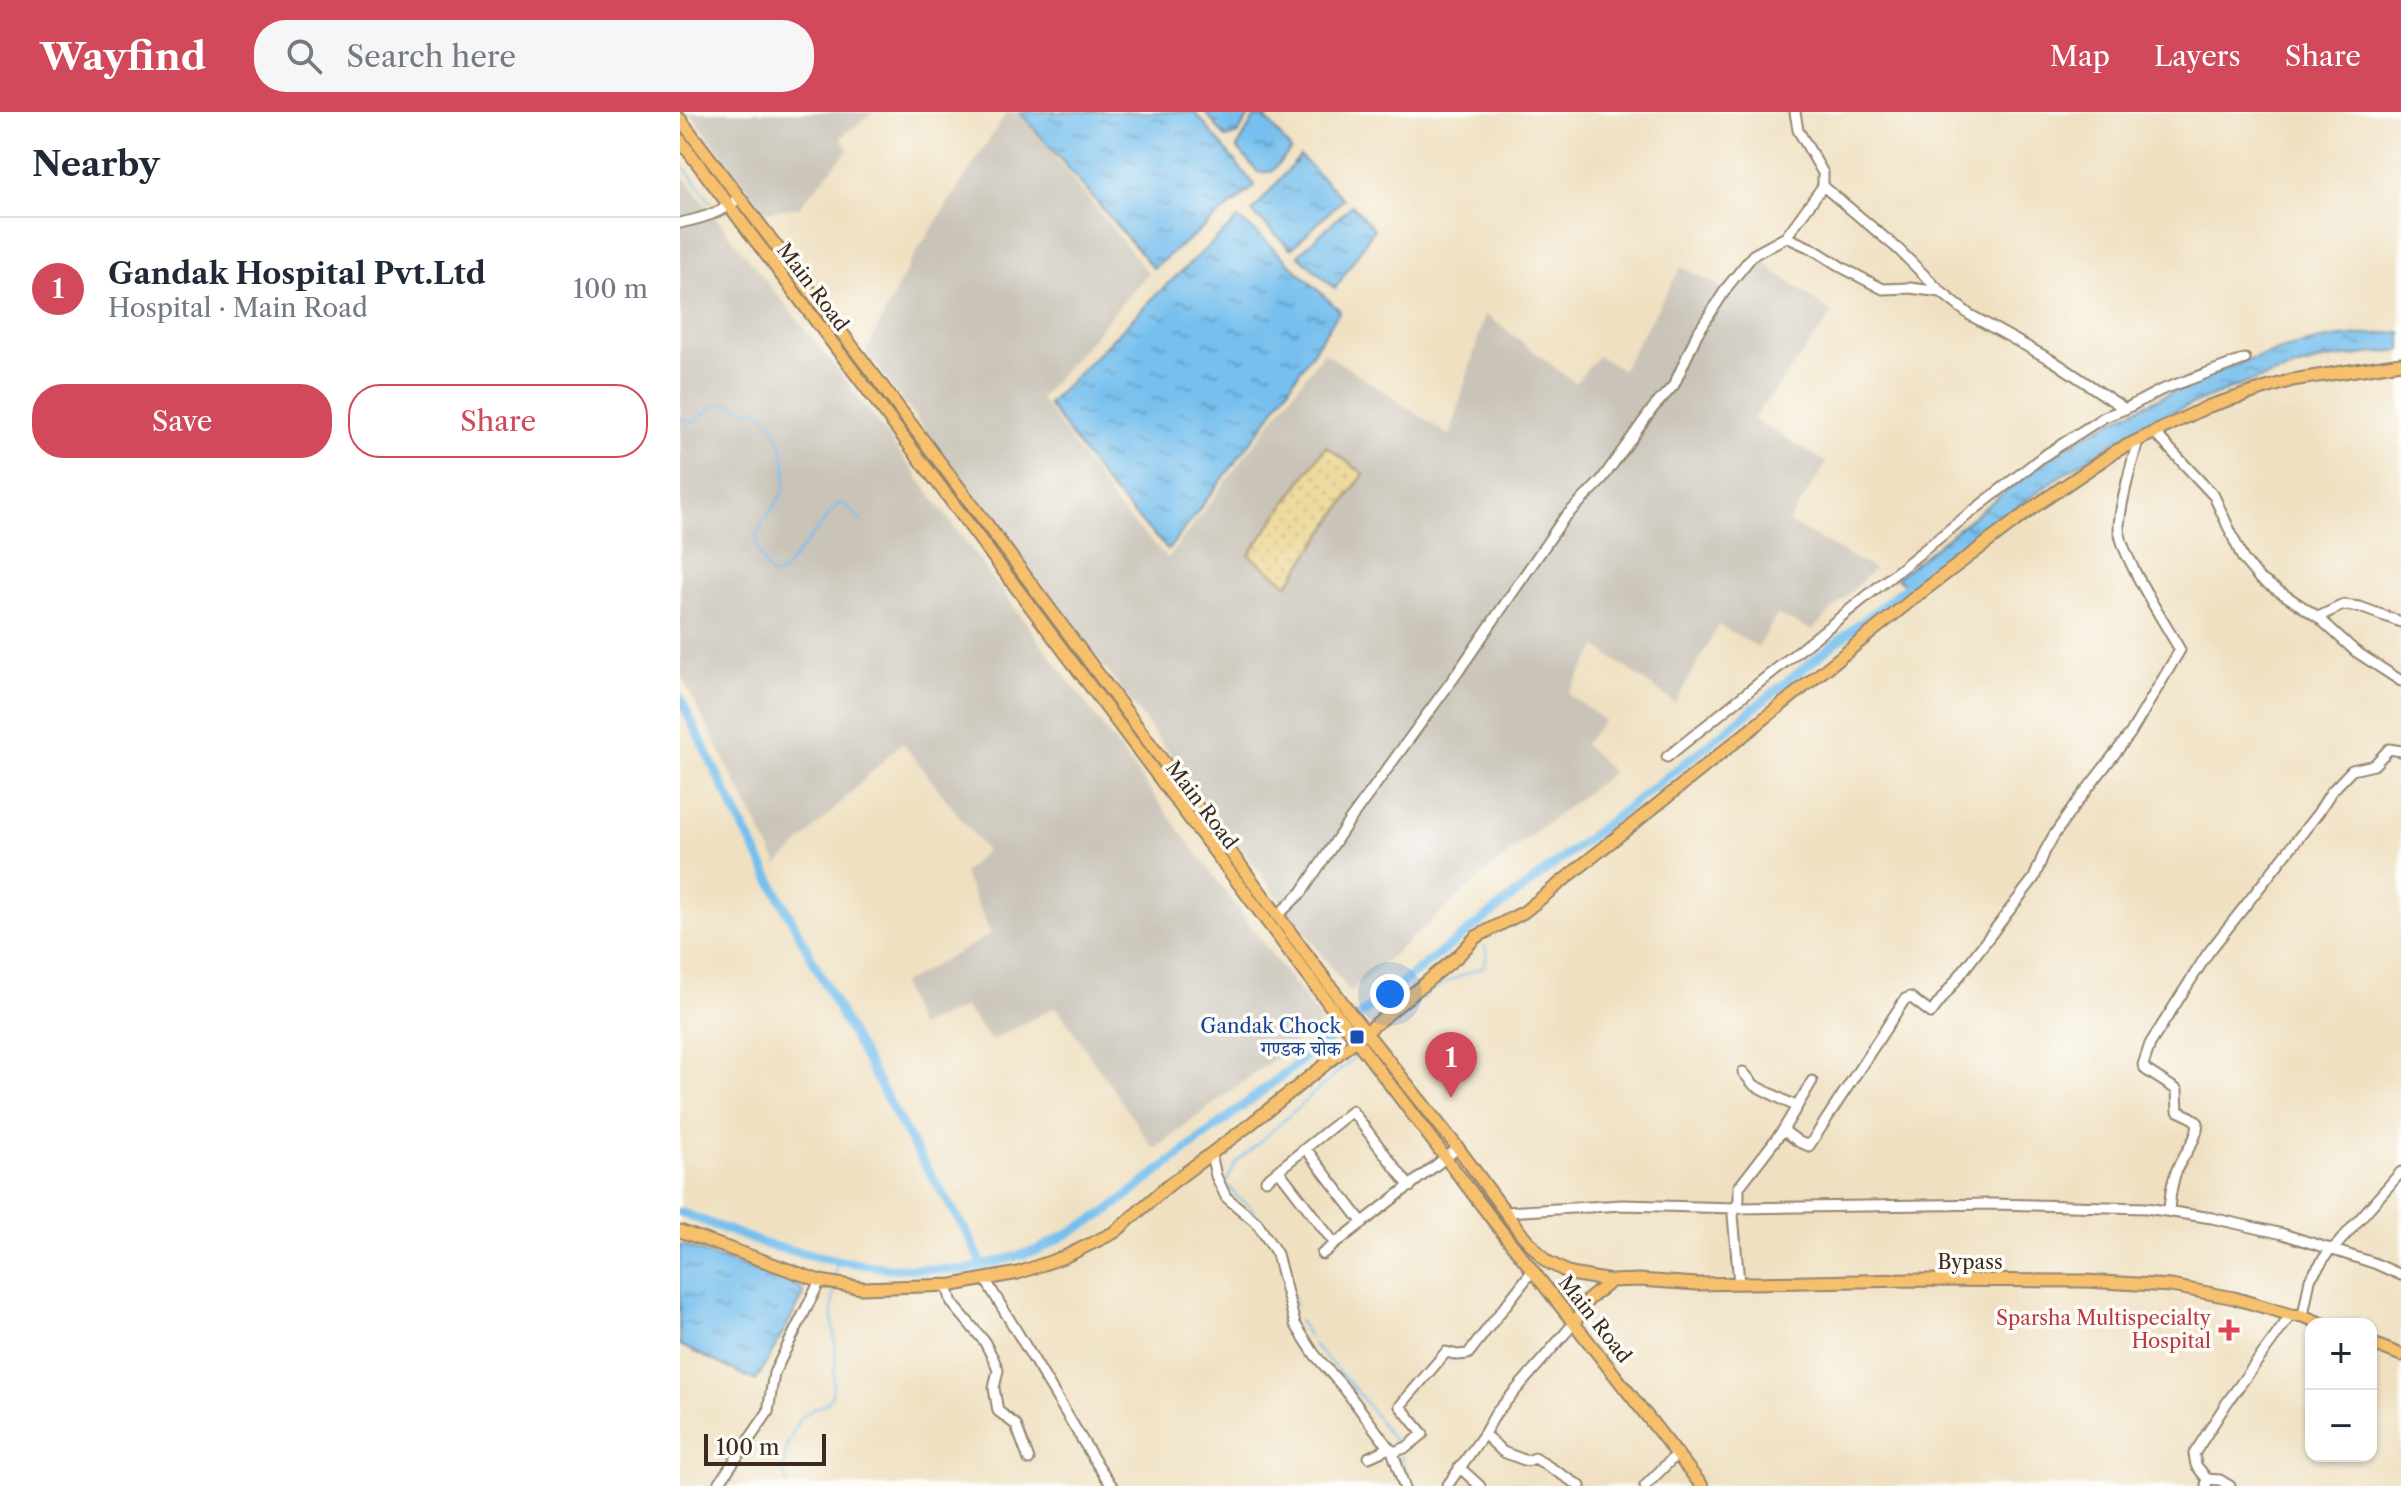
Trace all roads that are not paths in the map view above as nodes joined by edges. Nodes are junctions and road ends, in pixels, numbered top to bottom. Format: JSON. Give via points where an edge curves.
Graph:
{"nodes":[{"id":1,"x":1795,"y":112,"type":"edge"},
{"id":2,"x":680,"y":119,"type":"edge"},
{"id":3,"x":680,"y":140,"type":"edge"},
{"id":4,"x":1823,"y":186,"type":"junction"},
{"id":5,"x":739,"y":198,"type":"junction"},
{"id":6,"x":729,"y":207,"type":"junction"},
{"id":7,"x":680,"y":223,"type":"edge"},
{"id":8,"x":1786,"y":237,"type":"junction"},
{"id":9,"x":1941,"y":292,"type":"junction"},
{"id":10,"x":2245,"y":359,"type":"dead end"},
{"id":11,"x":2401,"y":363,"type":"edge"},
{"id":12,"x":2125,"y":409,"type":"junction"},
{"id":13,"x":2155,"y":433,"type":"junction"},
{"id":14,"x":2138,"y":440,"type":"junction"},
{"id":15,"x":976,"y":510,"type":"junction"},
{"id":16,"x":966,"y":520,"type":"junction"},
{"id":17,"x":2318,"y":617,"type":"junction"},
{"id":18,"x":2401,"y":622,"type":"edge"},
{"id":19,"x":2401,"y":681,"type":"edge"},
{"id":20,"x":2401,"y":751,"type":"edge"},
{"id":21,"x":1667,"y":757,"type":"dead end"},
{"id":22,"x":1278,"y":915,"type":"junction"},
{"id":23,"x":1346,"y":1017,"type":"junction"},
{"id":24,"x":1360,"y":1034,"type":"junction"},
{"id":25,"x":1743,"y":1072,"type":"dead end"},
{"id":26,"x":1812,"y":1081,"type":"dead end"},
{"id":27,"x":1797,"y":1107,"type":"junction"},
{"id":28,"x":1783,"y":1130,"type":"junction"},
{"id":29,"x":1458,"y":1148,"type":"junction"},
{"id":30,"x":1306,"y":1149,"type":"junction"},
{"id":31,"x":1211,"y":1154,"type":"junction"},
{"id":32,"x":1446,"y":1158,"type":"junction"},
{"id":33,"x":1279,"y":1171,"type":"junction"},
{"id":34,"x":2401,"y":1172,"type":"edge"},
{"id":35,"x":1266,"y":1180,"type":"dead end"},
{"id":36,"x":1410,"y":1187,"type":"junction"},
{"id":37,"x":1736,"y":1208,"type":"junction"},
{"id":38,"x":2169,"y":1211,"type":"junction"},
{"id":39,"x":1507,"y":1212,"type":"junction"},
{"id":40,"x":1363,"y":1223,"type":"junction"},
{"id":41,"x":680,"y":1231,"type":"edge"},
{"id":42,"x":1520,"y":1232,"type":"joint"},
{"id":43,"x":1335,"y":1244,"type":"junction"},
{"id":44,"x":2331,"y":1248,"type":"junction"},
{"id":45,"x":1322,"y":1254,"type":"dead end"},
{"id":46,"x":1533,"y":1270,"type":"junction"},
{"id":47,"x":2401,"y":1275,"type":"edge"},
{"id":48,"x":985,"y":1279,"type":"junction"},
{"id":49,"x":820,"y":1281,"type":"junction"},
{"id":50,"x":1611,"y":1281,"type":"junction"},
{"id":51,"x":1739,"y":1283,"type":"junction"},
{"id":52,"x":947,"y":1286,"type":"junction"},
{"id":53,"x":2297,"y":1315,"type":"junction"},
{"id":54,"x":2306,"y":1318,"type":"edge"},
{"id":55,"x":1575,"y":1322,"type":"junction"},
{"id":56,"x":2377,"y":1345,"type":"edge"},
{"id":57,"x":2401,"y":1355,"type":"edge"},
{"id":58,"x":1484,"y":1434,"type":"junction"},
{"id":59,"x":1392,"y":1450,"type":"junction"},
{"id":60,"x":1678,"y":1453,"type":"junction"},
{"id":61,"x":1369,"y":1457,"type":"dead end"},
{"id":62,"x":1029,"y":1460,"type":"dead end"},
{"id":63,"x":1459,"y":1467,"type":"junction"},
{"id":64,"x":2206,"y":1483,"type":"edge"},
{"id":65,"x":717,"y":1486,"type":"edge"},
{"id":66,"x":1112,"y":1486,"type":"edge"},
{"id":67,"x":1404,"y":1486,"type":"edge"},
{"id":68,"x":1447,"y":1486,"type":"edge"},
{"id":69,"x":1480,"y":1486,"type":"edge"},
{"id":70,"x":1580,"y":1486,"type":"edge"},
{"id":71,"x":1645,"y":1486,"type":"edge"},
{"id":72,"x":1702,"y":1486,"type":"edge"},
{"id":73,"x":2230,"y":1486,"type":"edge"}],
"edges":[{"from":1,"to":4,"type":"street","via":[[1798,130],[1823,173]]},
{"from":2,"to":5,"type":"main road","name":"Main Road"},
{"from":3,"to":6,"type":"main road","name":"Main Road"},
{"from":4,"to":8,"type":"street"},
{"from":4,"to":9,"type":"street"},
{"from":5,"to":6,"type":"street"},
{"from":5,"to":15,"type":"main road","name":"Main Road"},
{"from":6,"to":7,"type":"street"},
{"from":6,"to":16,"type":"main road","name":"Main Road"},
{"from":8,"to":9,"type":"street","via":[[1883,289]]},
{"from":8,"to":22,"type":"street","via":[[1753,255],[1728,286],[1697,334],[1674,385],[1600,482],[1564,518],[1302,892]]},
{"from":9,"to":12,"type":"street"},
{"from":10,"to":12,"type":"street"},
{"from":11,"to":13,"type":"main road","via":[[2292,380],[2209,406]]},
{"from":12,"to":21,"type":"street","via":[[2042,457]]},
{"from":13,"to":14,"type":"main road"},
{"from":13,"to":17,"type":"street","via":[[2214,496],[2243,559],[2259,578]]},
{"from":14,"to":24,"type":"main road","via":[[1978,549],[1524,912],[1476,937]]},
{"from":14,"to":28,"type":"street","via":[[2119,530],[2132,566],[2180,650],[2130,734],[2054,835],[2034,878],[1931,1013],[1910,997],[1905,999],[1809,1146]]},
{"from":15,"to":16,"type":"main road"},
{"from":15,"to":22,"type":"main road","name":"Main Road"},
{"from":16,"to":23,"type":"main road","name":"Main Road"},
{"from":17,"to":18,"type":"street","via":[[2343,605]]},
{"from":17,"to":19,"type":"street","via":[[2355,651]]},
{"from":20,"to":38,"type":"street","via":[[2389,749],[2374,765],[2352,770],[2331,792],[2208,953],[2150,1044],[2146,1070],[2177,1090],[2178,1111],[2198,1123],[2177,1167]]},
{"from":22,"to":23,"type":"main road","name":"Main Road"},
{"from":23,"to":24,"type":"main road","name":"Main Road"},
{"from":24,"to":29,"type":"main road","name":"Main Road"},
{"from":24,"to":31,"type":"main road"},
{"from":24,"to":32,"type":"main road","name":"Main Road"},
{"from":25,"to":27,"type":"street","via":[[1754,1085]]},
{"from":26,"to":27,"type":"street"},
{"from":27,"to":28,"type":"street"},
{"from":28,"to":37,"type":"street","via":[[1739,1187]]},
{"from":29,"to":32,"type":"street"},
{"from":29,"to":39,"type":"main road","name":"Main Road"},
{"from":30,"to":33,"type":"street"},
{"from":30,"to":36,"type":"street","via":[[1352,1111]]},
{"from":30,"to":40,"type":"street"},
{"from":31,"to":48,"type":"main road","via":[[1115,1232],[1064,1257]]},
{"from":31,"to":59,"type":"street","via":[[1226,1197],[1257,1223],[1277,1254],[1295,1324]]},
{"from":32,"to":36,"type":"street"},
{"from":32,"to":46,"type":"main road","name":"Main Road"},
{"from":33,"to":35,"type":"street"},
{"from":33,"to":43,"type":"street"},
{"from":34,"to":44,"type":"street"},
{"from":36,"to":40,"type":"street"},
{"from":37,"to":38,"type":"street","via":[[1992,1204]]},
{"from":37,"to":39,"type":"street","via":[[1622,1205]]},
{"from":37,"to":51,"type":"street"},
{"from":38,"to":44,"type":"street"},
{"from":39,"to":42,"type":"main road","name":"Main Road"},
{"from":40,"to":43,"type":"street"},
{"from":41,"to":49,"type":"main road"},
{"from":42,"to":50,"type":"main road","name":"Bypass","via":[[1558,1268]]},
{"from":43,"to":45,"type":"street"},
{"from":44,"to":47,"type":"street"},
{"from":44,"to":53,"type":"street","via":[[2310,1279]]},
{"from":46,"to":55,"type":"main road","name":"Main Road"},
{"from":46,"to":59,"type":"street","via":[[1468,1354],[1446,1352],[1400,1406],[1423,1434],[1407,1447]]},
{"from":48,"to":52,"type":"main road"},
{"from":48,"to":66,"type":"street"},
{"from":49,"to":52,"type":"main road","via":[[862,1288]]},
{"from":49,"to":65,"type":"street","via":[[774,1373],[768,1412]]},
{"from":50,"to":51,"type":"main road","name":"Bypass"},
{"from":50,"to":55,"type":"main road","via":[[1588,1300]]},
{"from":51,"to":53,"type":"main road","name":"Bypass","via":[[2142,1284],[2234,1298]]},
{"from":52,"to":62,"type":"street","via":[[952,1303],[993,1358],[998,1411],[1016,1425]]},
{"from":53,"to":54,"type":"main road","name":"Bypass"},
{"from":53,"to":64,"type":"street","via":[[2226,1404],[2194,1454]]},
{"from":55,"to":58,"type":"street"},
{"from":55,"to":60,"type":"main road","name":"Main Road"},
{"from":56,"to":57,"type":"main road"},
{"from":58,"to":63,"type":"street"},
{"from":58,"to":70,"type":"street","via":[[1503,1452],[1527,1461],[1535,1458]]},
{"from":59,"to":61,"type":"street"},
{"from":59,"to":67,"type":"street"},
{"from":60,"to":71,"type":"street"},
{"from":60,"to":72,"type":"main road","name":"Main Road"},
{"from":63,"to":68,"type":"street"},
{"from":63,"to":69,"type":"street"},
{"from":64,"to":73,"type":"street","via":[[2220,1480]]}]}
